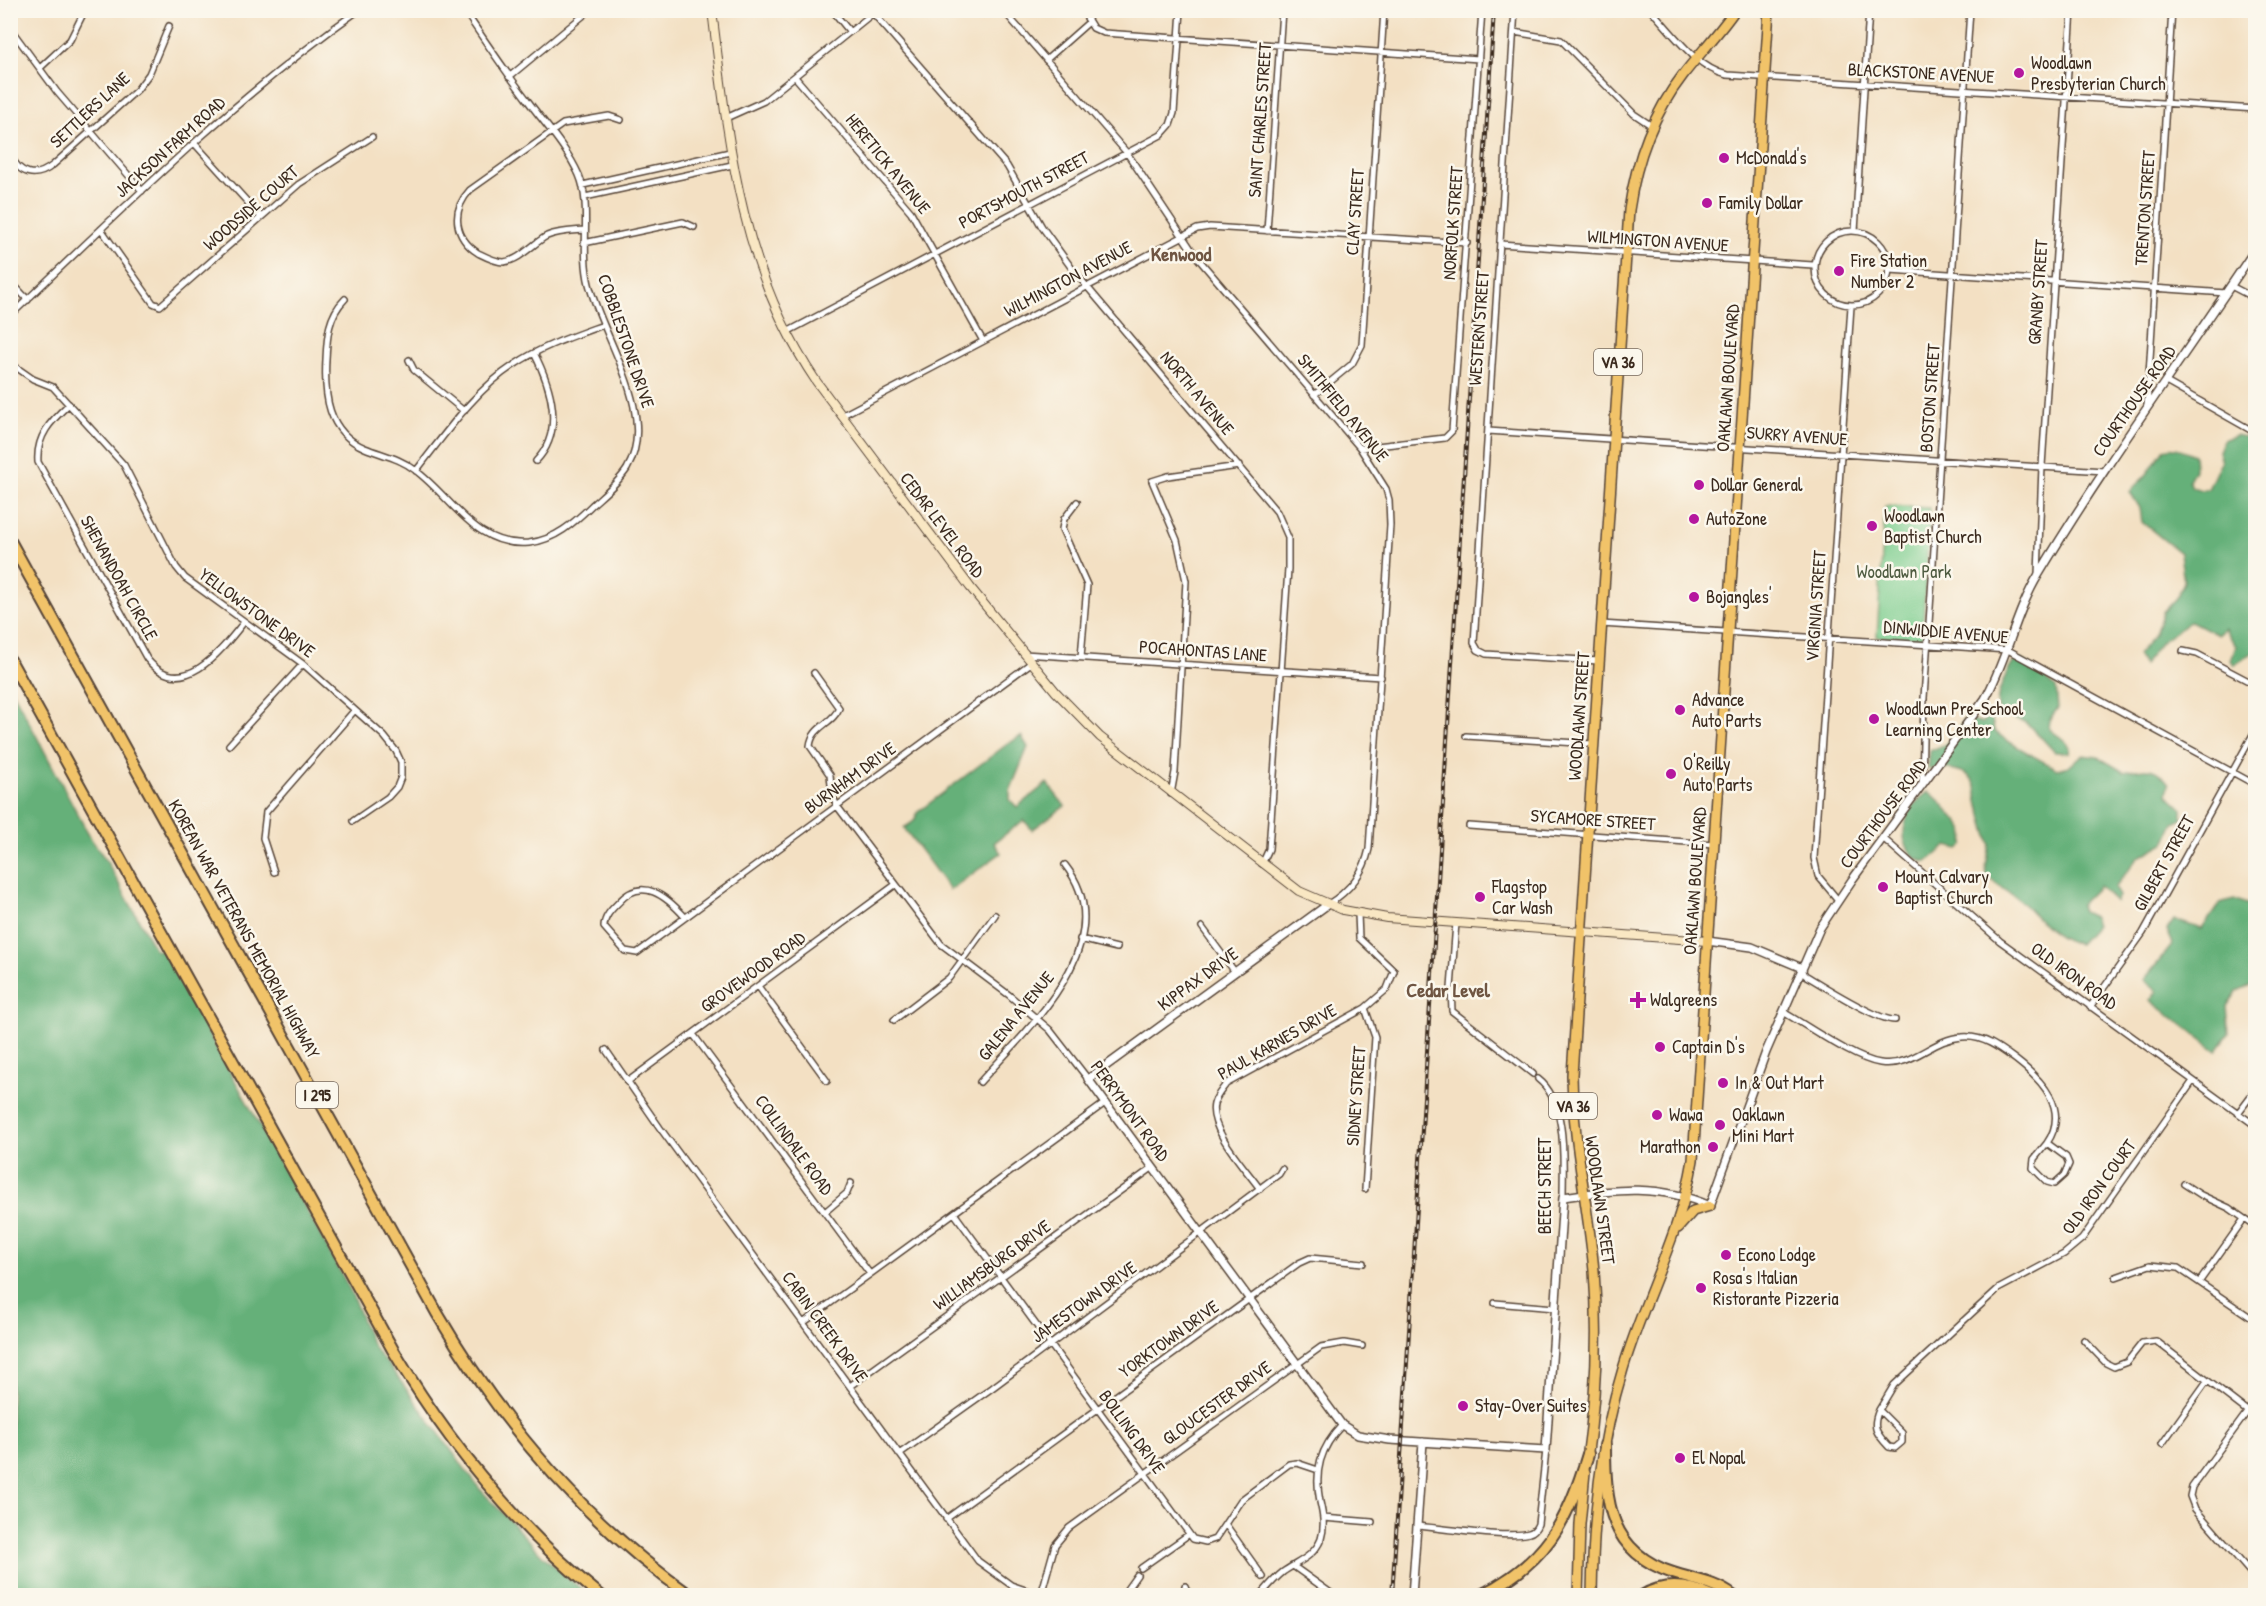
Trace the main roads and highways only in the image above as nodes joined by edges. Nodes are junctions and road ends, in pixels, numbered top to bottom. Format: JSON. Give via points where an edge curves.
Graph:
{"nodes":[{"id":1,"x":712,"y":10,"type":"edge"},
{"id":2,"x":1735,"y":10,"type":"edge"},
{"id":3,"x":1769,"y":10,"type":"edge"},
{"id":4,"x":10,"y":541,"type":"edge"},
{"id":5,"x":10,"y":660,"type":"edge"},
{"id":6,"x":1581,"y":933,"type":"junction"},
{"id":7,"x":1707,"y":941,"type":"junction"},
{"id":8,"x":1710,"y":1206,"type":"road end"},
{"id":9,"x":1673,"y":1234,"type":"junction"},
{"id":10,"x":1605,"y":1445,"type":"junction"},
{"id":11,"x":1588,"y":1454,"type":"junction"},
{"id":12,"x":602,"y":1596,"type":"edge"},
{"id":13,"x":691,"y":1596,"type":"edge"},
{"id":14,"x":1479,"y":1596,"type":"edge"},
{"id":15,"x":1578,"y":1596,"type":"edge"},
{"id":16,"x":1592,"y":1596,"type":"edge"},
{"id":17,"x":1642,"y":1596,"type":"edge"},
{"id":18,"x":1712,"y":1596,"type":"edge"},
{"id":19,"x":1733,"y":1596,"type":"edge"}],
"edges":[{"from":1,"to":6,"type":"main road","name":"CEDAR LEVEL ROAD","via":[[732,165],[753,250],[787,332],[808,370],[947,558],[1031,663],[1100,737],[1262,865],[1327,905],[1358,914]]},
{"from":2,"to":6,"type":"highway","name":"WOODLAWN STREET","number":"VA 36","via":[[1668,95],[1652,126],[1632,187]]},
{"from":3,"to":7,"type":"highway","name":"OAKLAWN BOULEVARD"},
{"from":4,"to":13,"type":"highway","name":"KOREAN WAR VETERANS MEMORIAL HIGHWAY","number":"I 295","via":[[474,1373],[519,1436],[560,1482],[619,1540]]},
{"from":5,"to":12,"type":"highway","via":[[424,1401],[507,1508]]},
{"from":6,"to":7,"type":"main road","name":"CEDAR LEVEL ROAD"},
{"from":6,"to":11,"type":"highway","name":"WOODLAWN STREET","number":"VA 36","via":[[1572,1076],[1576,1146],[1593,1263],[1596,1329]]},
{"from":7,"to":9,"type":"highway","name":"OAKLAWN BOULEVARD","via":[[1695,1135],[1685,1196]]},
{"from":8,"to":9,"type":"highway","via":[[1693,1211]]},
{"from":9,"to":10,"type":"highway","name":"OAKLAWN BOULEVARD","via":[[1623,1367]]},
{"from":10,"to":16,"type":"highway","name":"OAKLAWN BOULEVARD","via":[[1596,1505]]},
{"from":10,"to":19,"type":"highway","via":[[1608,1503],[1617,1527],[1632,1547],[1663,1569],[1709,1582]]},
{"from":11,"to":14,"type":"highway","via":[[1569,1510],[1546,1548],[1520,1572]]},
{"from":11,"to":15,"type":"highway","number":"VA 36","via":[[1580,1524]]},
{"from":17,"to":18,"type":"highway","via":[[1667,1587],[1690,1588]]}]}
